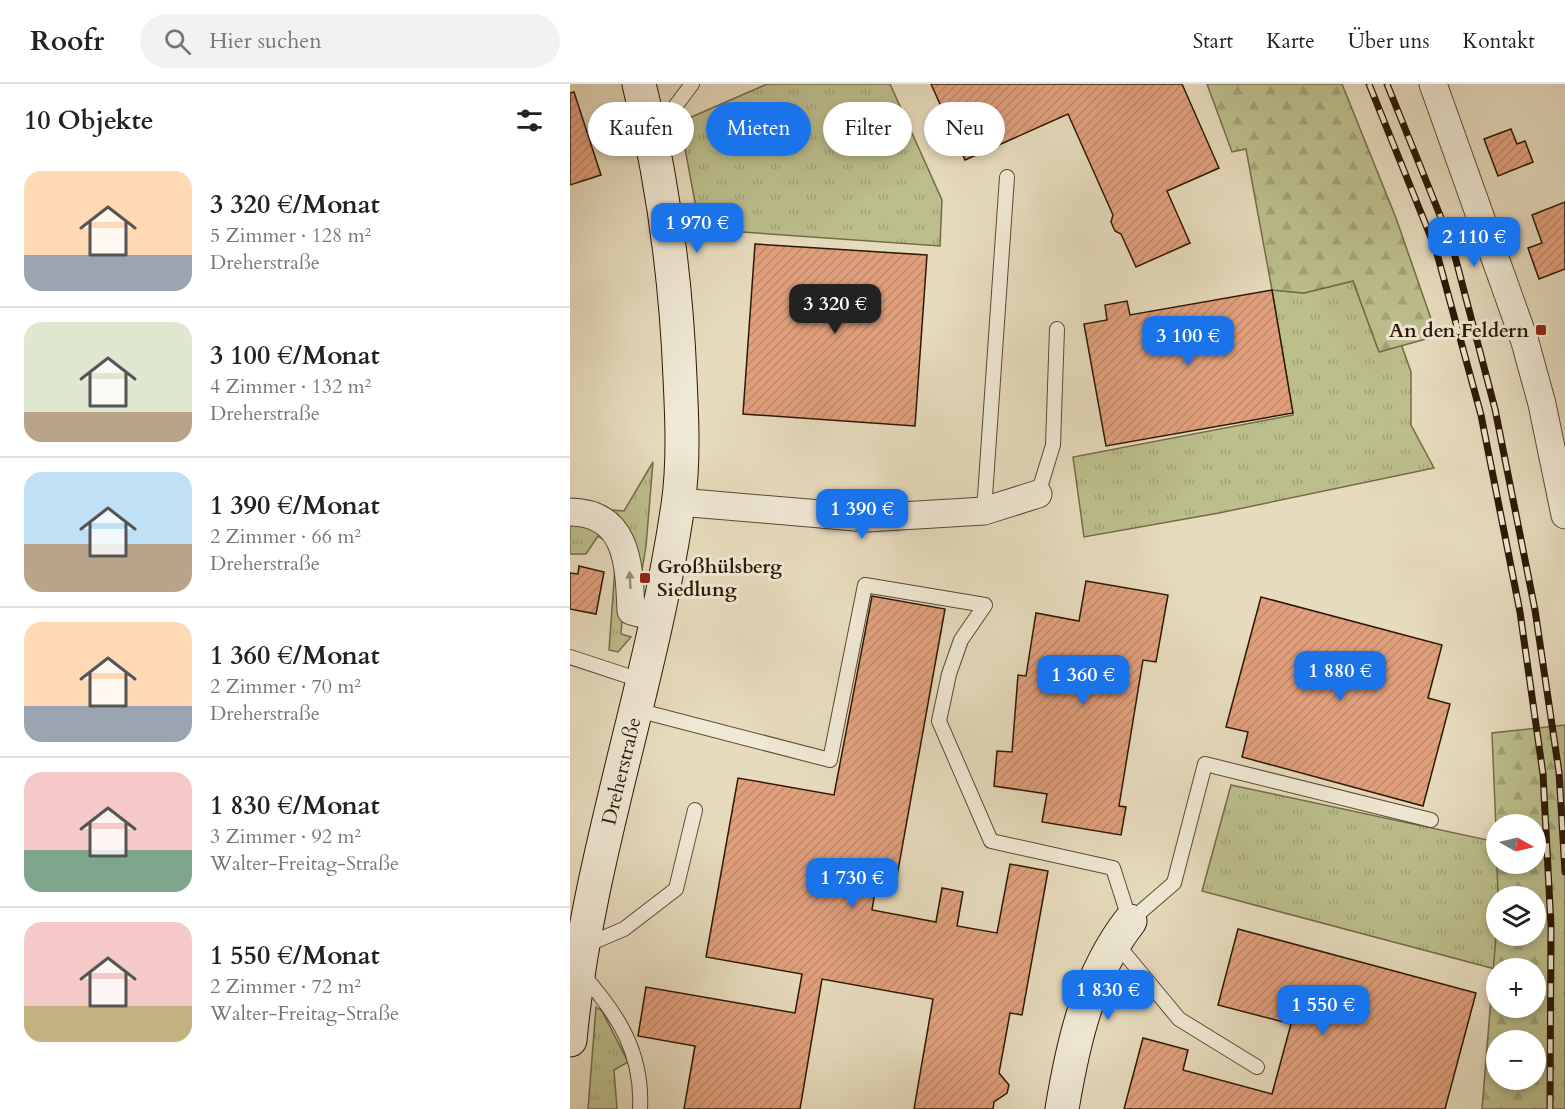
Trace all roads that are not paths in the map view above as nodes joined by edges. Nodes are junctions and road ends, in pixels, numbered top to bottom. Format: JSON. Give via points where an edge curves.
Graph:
{"nodes":[{"id":1,"x":639,"y":84,"type":"edge"},
{"id":2,"x":692,"y":84,"type":"edge"},
{"id":3,"x":1433,"y":84,"type":"edge"},
{"id":4,"x":643,"y":102,"type":"edge"},
{"id":5,"x":679,"y":102,"type":"edge"},
{"id":6,"x":655,"y":156,"type":"edge"},
{"id":7,"x":1007,"y":177,"type":"dead end"},
{"id":8,"x":1057,"y":329,"type":"dead end"},
{"id":9,"x":1554,"y":408,"type":"edge"},
{"id":10,"x":1038,"y":494,"type":"joint"},
{"id":11,"x":679,"y":502,"type":"junction"},
{"id":12,"x":984,"y":511,"type":"junction"},
{"id":13,"x":570,"y":512,"type":"edge"},
{"id":14,"x":1565,"y":515,"type":"edge"},
{"id":15,"x":658,"y":618,"type":"junction"},
{"id":16,"x":570,"y":657,"type":"edge"},
{"id":17,"x":640,"y":695,"type":"junction"},
{"id":18,"x":695,"y":810,"type":"dead end"},
{"id":19,"x":1431,"y":820,"type":"dead end"},
{"id":20,"x":1122,"y":931,"type":"junction"},
{"id":21,"x":577,"y":960,"type":"edge"},
{"id":22,"x":570,"y":1040,"type":"edge"},
{"id":23,"x":1257,"y":1067,"type":"dead end"},
{"id":24,"x":640,"y":1109,"type":"edge"},
{"id":25,"x":1062,"y":1109,"type":"edge"}],
"edges":[{"from":1,"to":4,"type":"main road","name":"Dreherstraße"},
{"from":2,"to":5,"type":"lane"},
{"from":3,"to":9,"type":"street","via":[[1525,342]]},
{"from":6,"to":11,"type":"main road","name":"Dreherstraße","via":[[670,239],[678,327],[682,410]]},
{"from":7,"to":12,"type":"lane"},
{"from":8,"to":10,"type":"lane","via":[[1053,445]]},
{"from":9,"to":14,"type":"street"},
{"from":10,"to":12,"type":"street"},
{"from":11,"to":12,"type":"street","via":[[867,518]]},
{"from":11,"to":15,"type":"main road","name":"Dreherstraße"},
{"from":15,"to":13,"type":"street","one_way":true,"via":[[632,611],[629,562],[611,526],[601,518]]},
{"from":15,"to":17,"type":"main road","name":"Dreherstraße"},
{"from":16,"to":17,"type":"lane"},
{"from":17,"to":20,"type":"lane","via":[[830,760],[865,585],[985,605],[961,640],[939,721],[991,840],[1113,867]]},
{"from":17,"to":21,"type":"main road","name":"Dreherstraße"},
{"from":18,"to":21,"type":"lane","via":[[676,890]]},
{"from":19,"to":20,"type":"lane","via":[[1205,764],[1174,883]]},
{"from":20,"to":23,"type":"lane","via":[[1179,1019]]},
{"from":20,"to":25,"type":"main road","via":[[1099,972],[1083,1016]]},
{"from":21,"to":22,"type":"main road","name":"Dreherstraße"},
{"from":21,"to":24,"type":"lane","via":[[608,1002],[635,1058],[641,1083]]}]}
